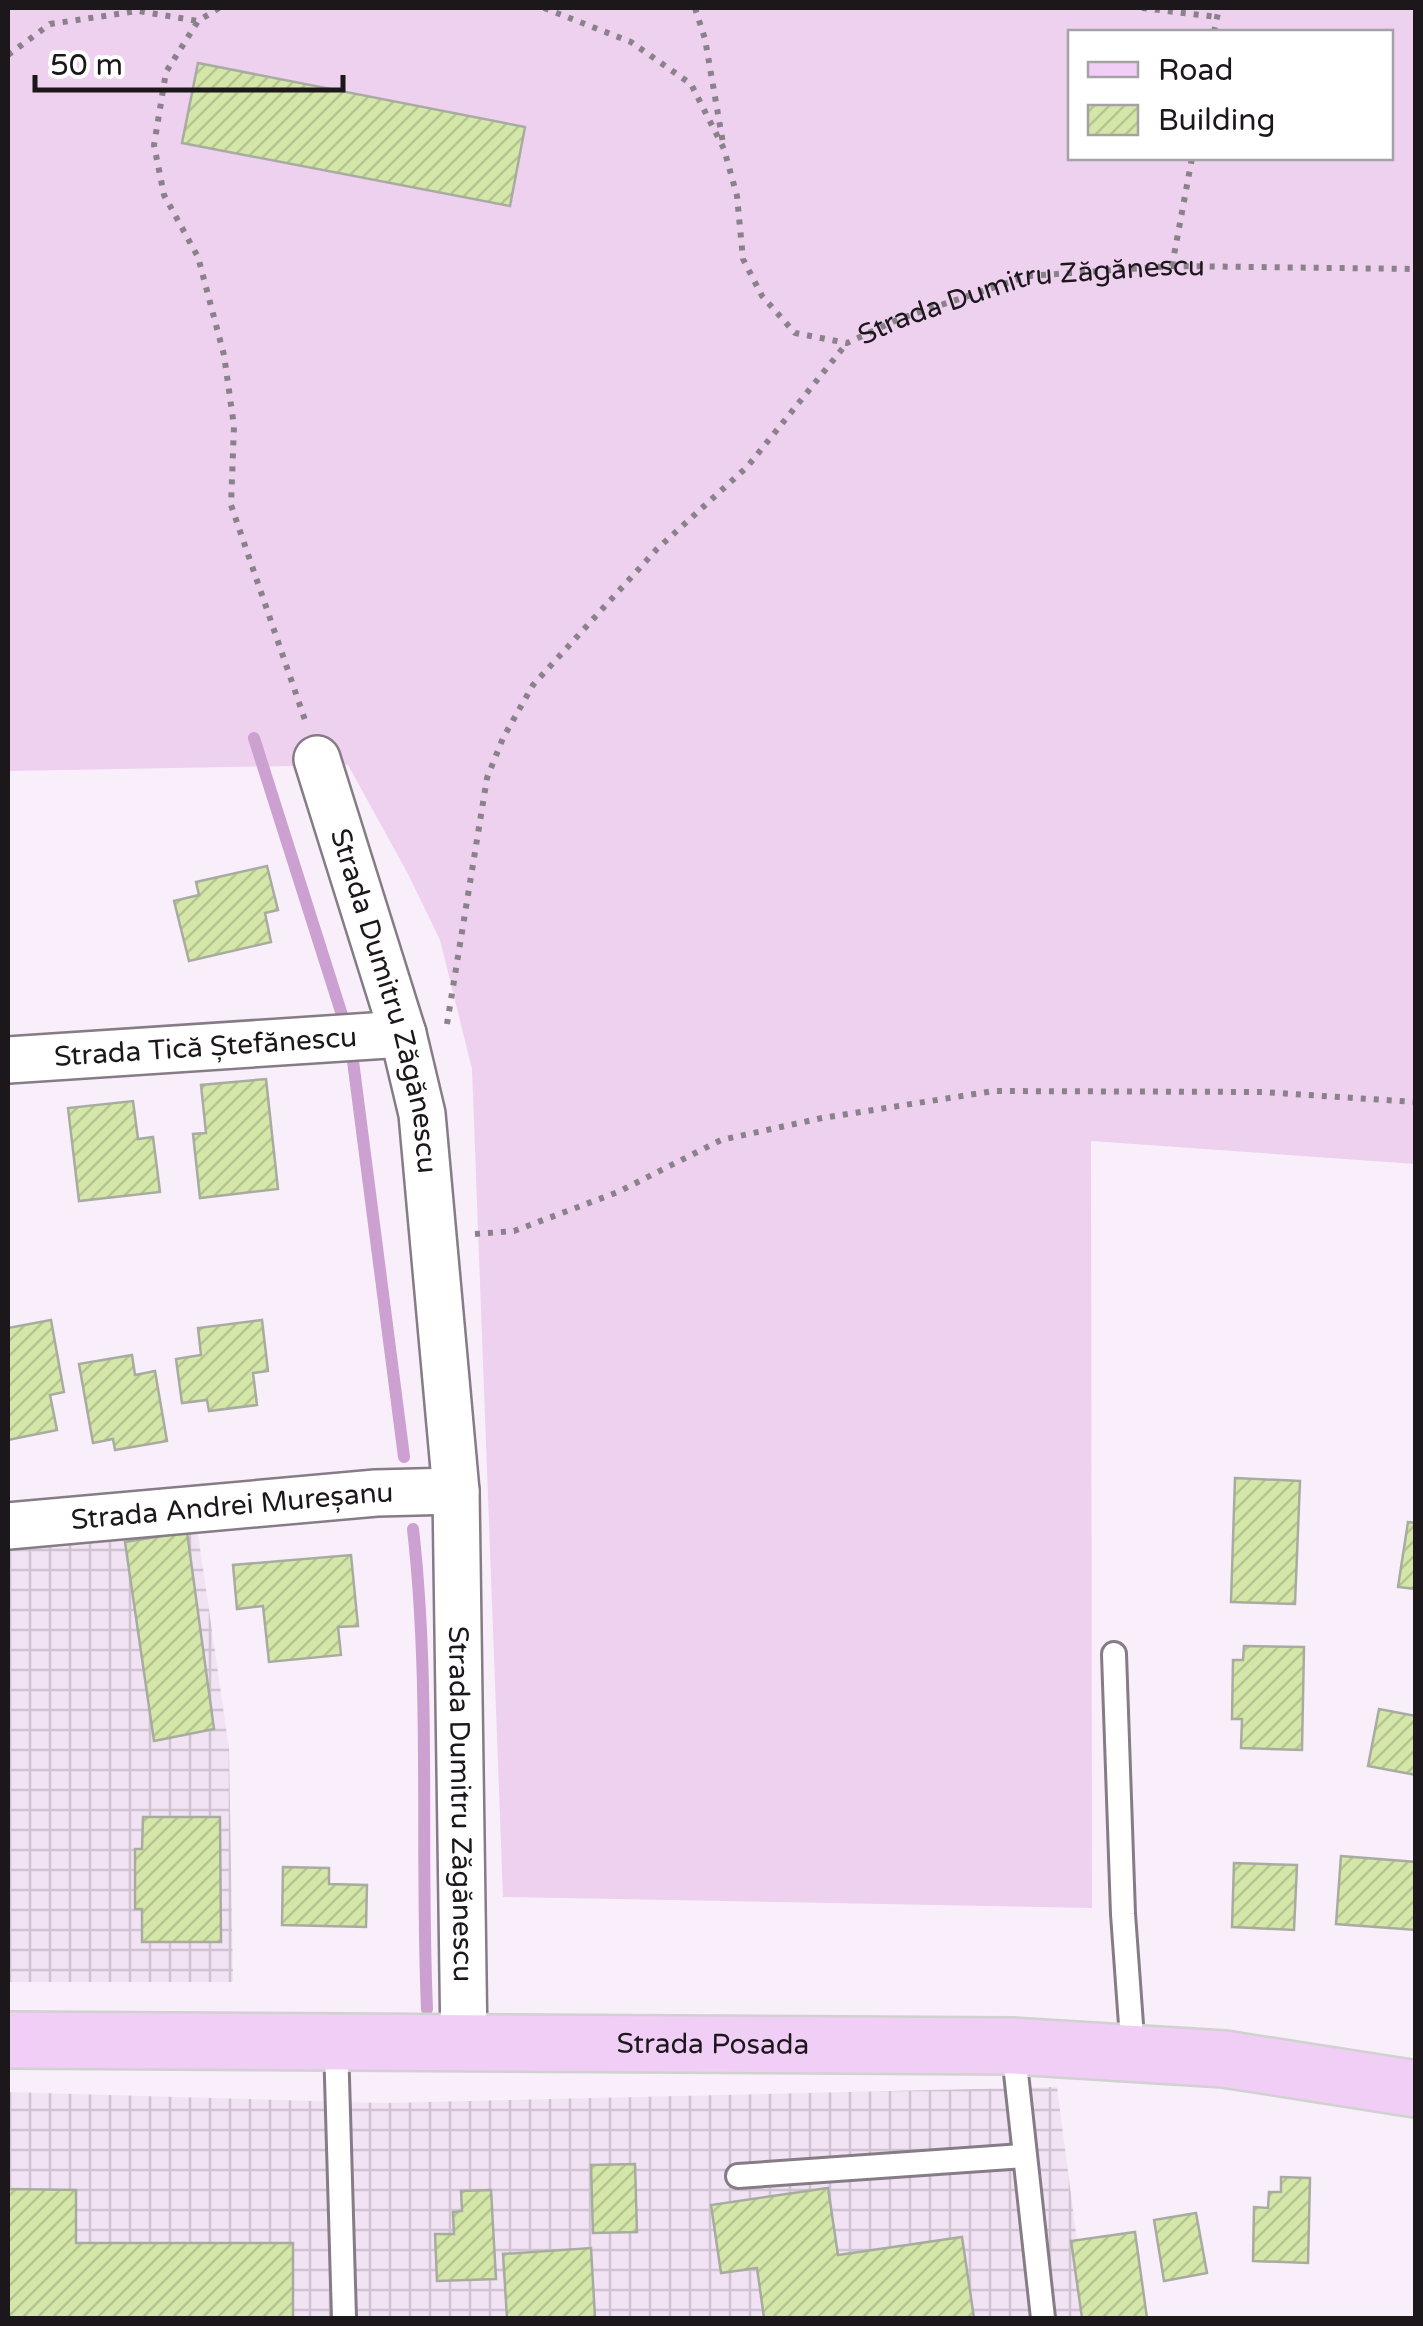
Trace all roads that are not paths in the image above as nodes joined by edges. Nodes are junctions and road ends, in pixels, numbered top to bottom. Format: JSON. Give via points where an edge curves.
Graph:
{"nodes":[{"id":1,"x":317,"y":760,"type":"road end"},
{"id":2,"x":424,"y":1034,"type":"junction"},
{"id":3,"x":8,"y":1060,"type":"edge"},
{"id":4,"x":456,"y":1490,"type":"junction"},
{"id":5,"x":8,"y":1526,"type":"edge"},
{"id":6,"x":1114,"y":1654,"type":"dead end"},
{"id":7,"x":8,"y":2040,"type":"edge"},
{"id":8,"x":336,"y":2044,"type":"junction"},
{"id":9,"x":464,"y":2045,"type":"junction"},
{"id":10,"x":1013,"y":2046,"type":"junction"},
{"id":11,"x":1134,"y":2052,"type":"junction"},
{"id":12,"x":1416,"y":2088,"type":"edge"},
{"id":13,"x":1023,"y":2156,"type":"junction"},
{"id":14,"x":738,"y":2176,"type":"dead end"},
{"id":15,"x":344,"y":2318,"type":"edge"},
{"id":16,"x":1043,"y":2318,"type":"edge"}],
"edges":[{"from":1,"to":2,"type":"street","name":"Strada Dumitru Zăgănescu"},
{"from":2,"to":3,"type":"street","name":"Strada Tică Ștefănescu"},
{"from":2,"to":4,"type":"street","name":"Strada Dumitru Zăgănescu","via":[[422,1114]]},
{"from":4,"to":5,"type":"street","name":"Strada Andrei Mureșanu"},
{"from":4,"to":9,"type":"street","name":"Strada Dumitru Zăgănescu"},
{"from":6,"to":11,"type":"lane"},
{"from":7,"to":8,"type":"main road","name":"Strada Posada"},
{"from":8,"to":9,"type":"main road","name":"Strada Posada"},
{"from":8,"to":15,"type":"lane"},
{"from":9,"to":10,"type":"main road","name":"Strada Posada"},
{"from":10,"to":11,"type":"main road","name":"Strada Posada"},
{"from":10,"to":13,"type":"lane"},
{"from":11,"to":12,"type":"main road","name":"Strada Posada"},
{"from":13,"to":14,"type":"lane"},
{"from":13,"to":16,"type":"lane"}]}
